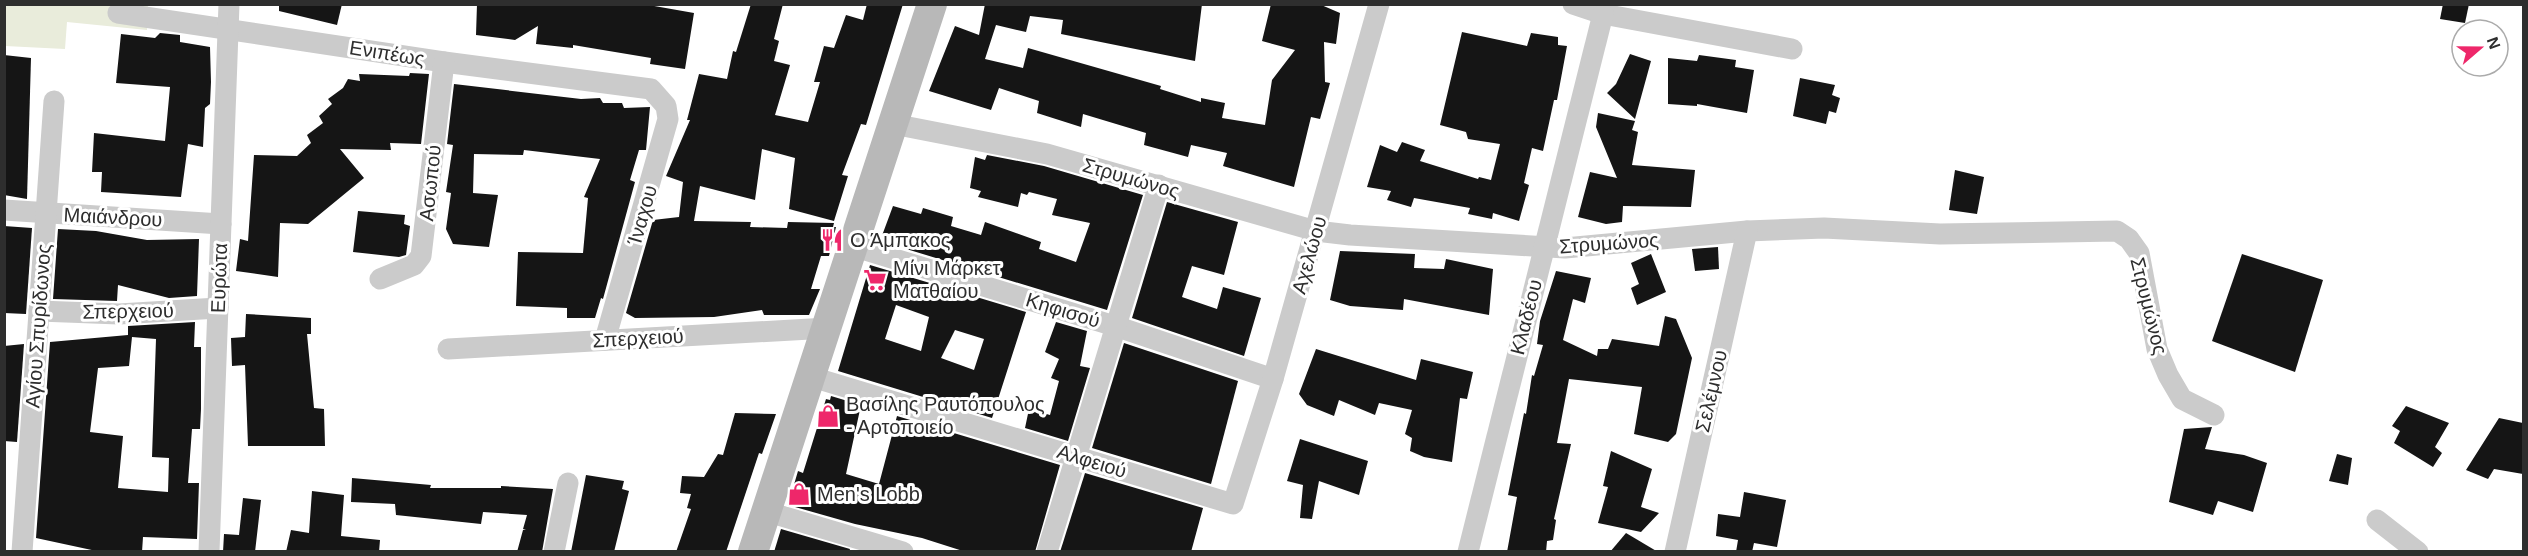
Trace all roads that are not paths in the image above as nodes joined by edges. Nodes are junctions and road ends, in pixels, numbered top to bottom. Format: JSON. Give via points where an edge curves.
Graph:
{"nodes":[{"id":1,"x":229,"y":4,"type":"edge"},
{"id":2,"x":932,"y":4,"type":"edge"},
{"id":3,"x":1379,"y":4,"type":"edge"},
{"id":4,"x":1573,"y":4,"type":"edge"},
{"id":5,"x":118,"y":13,"type":"dead end"},
{"id":6,"x":1603,"y":14,"type":"junction"},
{"id":7,"x":228,"y":28,"type":"junction"},
{"id":8,"x":1792,"y":49,"type":"dead end"},
{"id":9,"x":444,"y":62,"type":"junction"},
{"id":10,"x":656,"y":92,"type":"joint"},
{"id":11,"x":54,"y":101,"type":"dead end"},
{"id":12,"x":893,"y":124,"type":"junction"},
{"id":13,"x":1159,"y":185,"type":"junction"},
{"id":14,"x":4,"y":210,"type":"edge"},
{"id":15,"x":46,"y":213,"type":"junction"},
{"id":16,"x":221,"y":224,"type":"junction"},
{"id":17,"x":1316,"y":231,"type":"junction"},
{"id":18,"x":1747,"y":231,"type":"junction"},
{"id":19,"x":852,"y":246,"type":"junction"},
{"id":20,"x":1543,"y":247,"type":"junction"},
{"id":21,"x":380,"y":279,"type":"dead end"},
{"id":22,"x":218,"y":309,"type":"junction"},
{"id":23,"x":39,"y":311,"type":"junction"},
{"id":24,"x":1118,"y":327,"type":"junction"},
{"id":25,"x":828,"y":328,"type":"junction"},
{"id":26,"x":605,"y":340,"type":"junction"},
{"id":27,"x":448,"y":349,"type":"dead end"},
{"id":28,"x":812,"y":377,"type":"junction"},
{"id":29,"x":1273,"y":379,"type":"junction"},
{"id":30,"x":2214,"y":416,"type":"dead end"},
{"id":31,"x":1076,"y":457,"type":"junction"},
{"id":32,"x":568,"y":483,"type":"dead end"},
{"id":33,"x":1233,"y":504,"type":"joint"},
{"id":34,"x":768,"y":512,"type":"junction"},
{"id":35,"x":2377,"y":520,"type":"dead end"},
{"id":36,"x":21,"y":549,"type":"edge"},
{"id":37,"x":209,"y":552,"type":"edge"},
{"id":38,"x":554,"y":552,"type":"edge"},
{"id":39,"x":753,"y":552,"type":"edge"},
{"id":40,"x":903,"y":552,"type":"edge"},
{"id":41,"x":1047,"y":552,"type":"edge"},
{"id":42,"x":1468,"y":552,"type":"edge"},
{"id":43,"x":1675,"y":552,"type":"edge"},
{"id":44,"x":2418,"y":552,"type":"edge"}],
"edges":[{"from":1,"to":7,"type":"street","name":"Ευρώτα"},
{"from":2,"to":12,"type":"main road"},
{"from":3,"to":17,"type":"street","name":"Αχελώου"},
{"from":4,"to":6,"type":"street"},
{"from":5,"to":7,"type":"street","name":"Ενιπέως"},
{"from":6,"to":8,"type":"street"},
{"from":6,"to":20,"type":"street","name":"Κλαδέου"},
{"from":7,"to":9,"type":"street","name":"Ενιπέως"},
{"from":7,"to":16,"type":"street","name":"Ευρώτα"},
{"from":9,"to":10,"type":"street","name":"Ενιπέως"},
{"from":9,"to":21,"type":"street","name":"Ασωπού","via":[[421,256],[414,265]]},
{"from":10,"to":26,"type":"street","name":"Ίναχου","via":[[666,106],[668,119]]},
{"from":11,"to":15,"type":"street","name":"Αγίου Σπυρίδωνος"},
{"from":12,"to":13,"type":"street","name":"Στρυμώνος","via":[[1026,149]]},
{"from":12,"to":19,"type":"main road"},
{"from":13,"to":17,"type":"street","name":"Στρυμώνος"},
{"from":13,"to":24,"type":"street"},
{"from":14,"to":15,"type":"street","name":"Μαιάνδρου"},
{"from":15,"to":16,"type":"street","name":"Μαιάνδρου"},
{"from":15,"to":23,"type":"street","name":"Αγίου Σπυρίδωνος"},
{"from":16,"to":22,"type":"street","name":"Ευρώτα"},
{"from":17,"to":20,"type":"street","name":"Στρυμώνος"},
{"from":17,"to":29,"type":"street","name":"Αχελώου"},
{"from":18,"to":20,"type":"street","name":"Στρυμώνος","via":[[1609,245]]},
{"from":18,"to":30,"type":"street","name":"Στρυμώνος","via":[[2117,231],[2139,253],[2157,349],[2168,375],[2182,399]]},
{"from":18,"to":43,"type":"street","name":"Σελέμνου"},
{"from":19,"to":24,"type":"street","name":"Κηφισού"},
{"from":19,"to":25,"type":"main road"},
{"from":20,"to":42,"type":"street","name":"Κλαδέου"},
{"from":22,"to":23,"type":"street","name":"Σπερχειού","via":[[119,314]]},
{"from":22,"to":37,"type":"street","name":"Ευρώτα"},
{"from":23,"to":36,"type":"street","name":"Αγίου Σπυρίδωνος"},
{"from":24,"to":29,"type":"street","name":"Κηφισού"},
{"from":24,"to":31,"type":"street"},
{"from":25,"to":26,"type":"street","name":"Σπερχειού"},
{"from":25,"to":28,"type":"main road"},
{"from":26,"to":27,"type":"street","name":"Σπερχειού"},
{"from":28,"to":31,"type":"street","name":"Αλφειού"},
{"from":28,"to":34,"type":"main road"},
{"from":29,"to":33,"type":"street","name":"Αχελώου"},
{"from":31,"to":33,"type":"street","name":"Αλφειού"},
{"from":31,"to":41,"type":"street"},
{"from":32,"to":38,"type":"street"},
{"from":34,"to":39,"type":"main road"},
{"from":34,"to":40,"type":"street"},
{"from":35,"to":44,"type":"street"}]}
